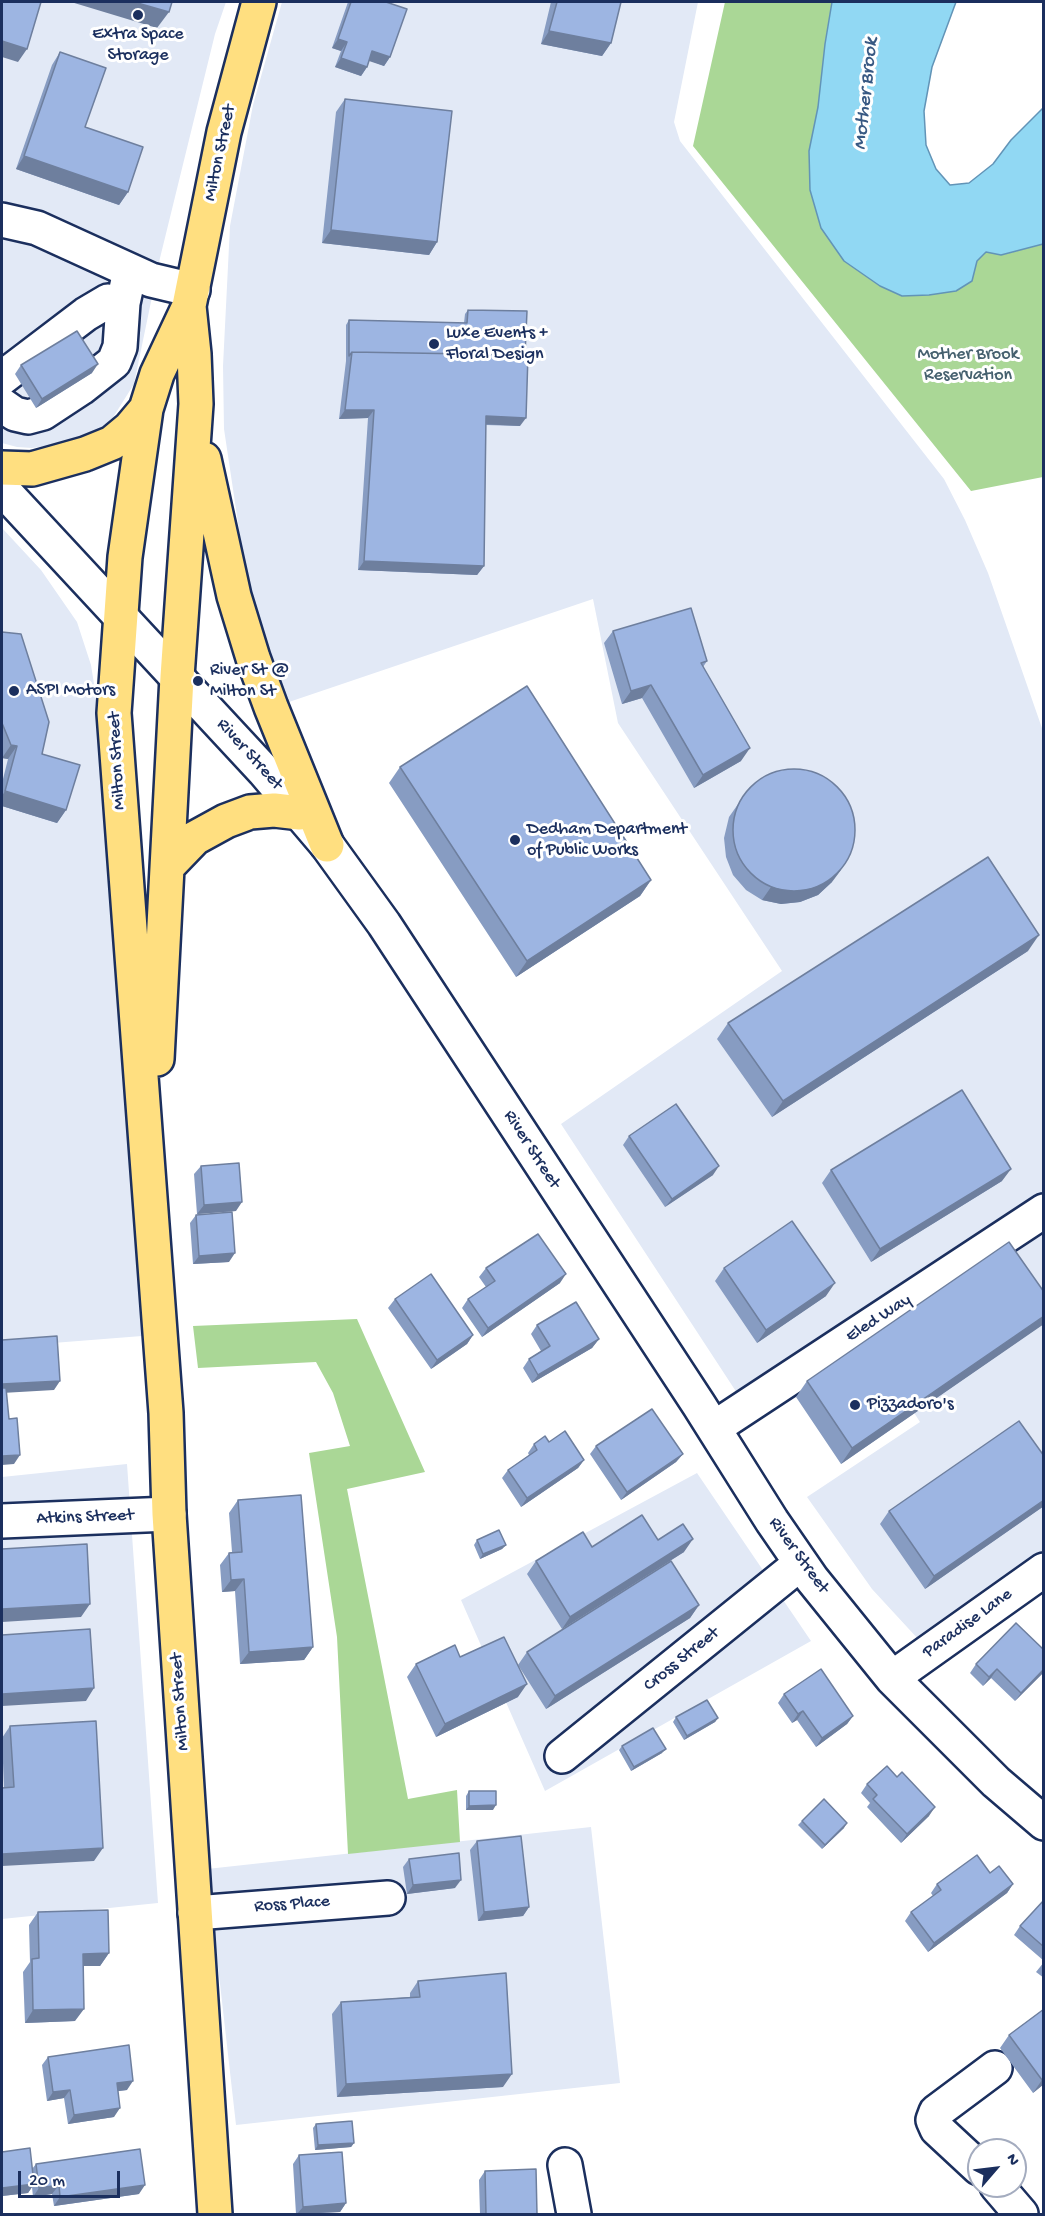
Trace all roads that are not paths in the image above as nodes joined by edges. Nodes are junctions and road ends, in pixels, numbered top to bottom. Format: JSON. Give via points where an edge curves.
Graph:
{"nodes":[{"id":1,"x":255,"y":2,"type":"edge"},
{"id":2,"x":2,"y":220,"type":"edge"},
{"id":3,"x":130,"y":271,"type":"junction"},
{"id":4,"x":191,"y":298,"type":"junction"},
{"id":5,"x":123,"y":303,"type":"junction"},
{"id":6,"x":2,"y":378,"type":"edge"},
{"id":7,"x":195,"y":404,"type":"junction"},
{"id":8,"x":2,"y":405,"type":"edge"},
{"id":9,"x":146,"y":409,"type":"junction"},
{"id":10,"x":2,"y":468,"type":"edge"},
{"id":11,"x":2,"y":489,"type":"edge"},
{"id":12,"x":120,"y":618,"type":"junction"},
{"id":13,"x":177,"y":677,"type":"junction"},
{"id":14,"x":300,"y":813,"type":"junction"},
{"id":15,"x":327,"y":845,"type":"junction"},
{"id":16,"x":168,"y":866,"type":"junction"},
{"id":17,"x":149,"y":1190,"type":"junction"},
{"id":18,"x":1044,"y":1211,"type":"edge"},
{"id":19,"x":714,"y":1428,"type":"junction"},
{"id":20,"x":169,"y":1514,"type":"junction"},
{"id":21,"x":2,"y":1521,"type":"edge"},
{"id":22,"x":801,"y":1563,"type":"junction"},
{"id":23,"x":1044,"y":1570,"type":"edge"},
{"id":24,"x":892,"y":1678,"type":"junction"},
{"id":25,"x":562,"y":1756,"type":"dead end"},
{"id":26,"x":1044,"y":1823,"type":"edge"},
{"id":27,"x":388,"y":1898,"type":"dead end"},
{"id":28,"x":195,"y":1913,"type":"junction"},
{"id":29,"x":995,"y":2068,"type":"dead end"},
{"id":30,"x":967,"y":2157,"type":"edge"},
{"id":31,"x":565,"y":2165,"type":"dead end"},
{"id":32,"x":1007,"y":2198,"type":"edge"},
{"id":33,"x":215,"y":2214,"type":"edge"},
{"id":34,"x":574,"y":2214,"type":"edge"},
{"id":35,"x":1021,"y":2214,"type":"edge"}],
"edges":[{"from":1,"to":4,"type":"main road","name":"Milton Street"},
{"from":2,"to":3,"type":"street","via":[[37,228]]},
{"from":3,"to":4,"type":"street"},
{"from":3,"to":5,"type":"street"},
{"from":4,"to":7,"type":"main road","name":"Milton Street"},
{"from":4,"to":9,"type":"main road","name":"Milton Street"},
{"from":5,"to":6,"type":"street","via":[[108,302],[86,314]]},
{"from":5,"to":8,"type":"street","via":[[120,347],[114,363],[43,413],[28,417]]},
{"from":7,"to":13,"type":"main road","name":"Milton Street"},
{"from":7,"to":15,"type":"main road","via":[[208,484],[234,596],[270,707]]},
{"from":9,"to":10,"type":"main road","via":[[112,443],[32,468]]},
{"from":9,"to":12,"type":"main road","name":"Milton Street"},
{"from":11,"to":12,"type":"street","name":"River Street"},
{"from":12,"to":13,"type":"street","name":"River Street"},
{"from":12,"to":17,"type":"main road","name":"Milton Street","via":[[114,713]]},
{"from":13,"to":14,"type":"street","name":"River Street"},
{"from":13,"to":16,"type":"main road","name":"Milton Street"},
{"from":14,"to":15,"type":"street","name":"River Street"},
{"from":14,"to":16,"type":"main road","via":[[250,812],[226,821],[195,838]]},
{"from":15,"to":19,"type":"street","name":"River Street","via":[[384,924]]},
{"from":16,"to":17,"type":"main road","name":"Milton Street"},
{"from":17,"to":20,"type":"main road","name":"Milton Street","via":[[166,1413]]},
{"from":18,"to":19,"type":"street","name":"Eled Way"},
{"from":19,"to":22,"type":"street","name":"River Street"},
{"from":20,"to":21,"type":"street","name":"Atkins Street"},
{"from":20,"to":28,"type":"main road","name":"Milton Street"},
{"from":22,"to":24,"type":"street","name":"River Street"},
{"from":22,"to":25,"type":"street","name":"Cross Street"},
{"from":23,"to":24,"type":"street","name":"Paradise Lane"},
{"from":24,"to":26,"type":"street","name":"River Street","via":[[996,1782]]},
{"from":27,"to":28,"type":"street","name":"Ross Place"},
{"from":28,"to":33,"type":"main road","name":"Milton Street"},
{"from":29,"to":30,"type":"street","via":[[936,2112],[933,2120],[937,2129]]},
{"from":31,"to":34,"type":"street"},
{"from":32,"to":35,"type":"street"}]}
